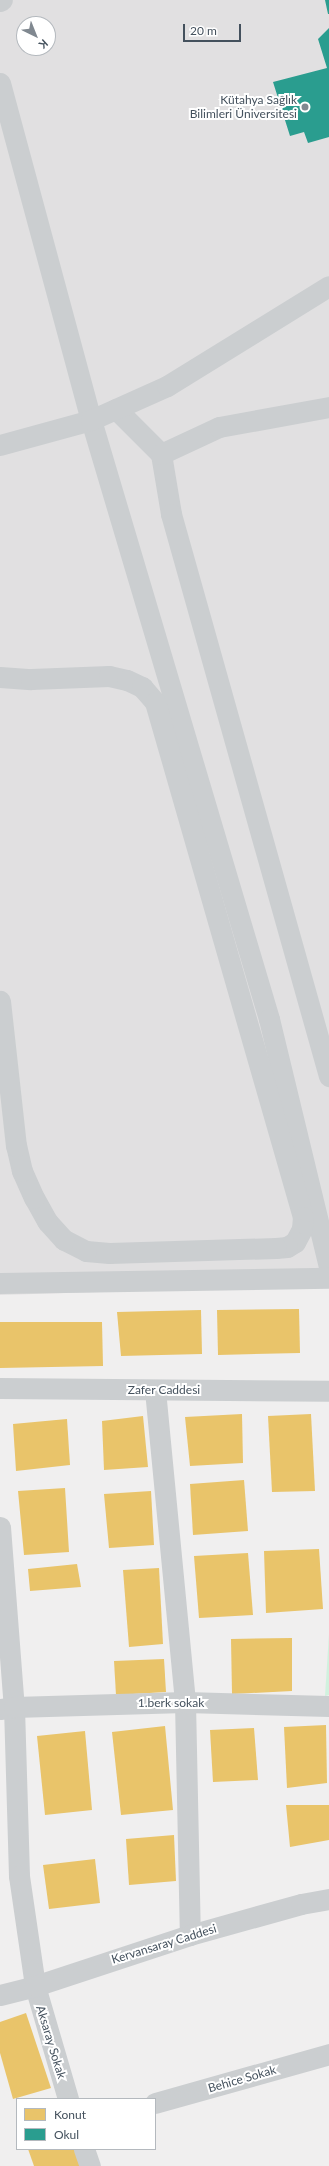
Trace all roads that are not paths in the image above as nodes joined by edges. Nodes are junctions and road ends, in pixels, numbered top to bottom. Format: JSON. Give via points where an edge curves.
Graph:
{"nodes":[{"id":1,"x":0,"y":83,"type":"edge"},
{"id":2,"x":329,"y":286,"type":"edge"},
{"id":3,"x":329,"y":407,"type":"edge"},
{"id":4,"x":116,"y":409,"type":"junction"},
{"id":5,"x":90,"y":420,"type":"junction"},
{"id":6,"x":0,"y":444,"type":"edge"},
{"id":7,"x":161,"y":454,"type":"junction"},
{"id":8,"x":0,"y":677,"type":"edge"},
{"id":9,"x":0,"y":1001,"type":"edge"},
{"id":10,"x":329,"y":1076,"type":"edge"},
{"id":11,"x":329,"y":1267,"type":"edge"},
{"id":12,"x":329,"y":1278,"type":"edge"},
{"id":13,"x":0,"y":1283,"type":"edge"},
{"id":14,"x":0,"y":1388,"type":"edge"},
{"id":15,"x":155,"y":1390,"type":"junction"},
{"id":16,"x":329,"y":1391,"type":"edge"},
{"id":17,"x":0,"y":1527,"type":"edge"},
{"id":18,"x":1,"y":1561,"type":"edge"},
{"id":19,"x":185,"y":1702,"type":"junction"},
{"id":20,"x":329,"y":1706,"type":"edge"},
{"id":21,"x":7,"y":1708,"type":"edge"},
{"id":22,"x":329,"y":1899,"type":"edge"},
{"id":23,"x":190,"y":1935,"type":"junction"},
{"id":24,"x":34,"y":1986,"type":"junction"},
{"id":25,"x":0,"y":1995,"type":"edge"},
{"id":26,"x":329,"y":2054,"type":"edge"},
{"id":27,"x":68,"y":2098,"type":"edge"},
{"id":28,"x":156,"y":2103,"type":"edge"},
{"id":29,"x":84,"y":2150,"type":"edge"},
{"id":30,"x":90,"y":2166,"type":"edge"}],
"edges":[{"from":1,"to":5,"type":"street"},
{"from":2,"to":4,"type":"street","via":[[167,386]]},
{"from":3,"to":7,"type":"street","via":[[219,427]]},
{"from":4,"to":5,"type":"street"},
{"from":4,"to":7,"type":"street"},
{"from":5,"to":6,"type":"street"},
{"from":5,"to":11,"type":"street","via":[[269,1019]]},
{"from":7,"to":10,"type":"street","via":[[171,514]]},
{"from":8,"to":9,"type":"street","via":[[31,679],[109,676],[142,687],[155,702],[302,1218],[302,1229],[295,1242],[276,1248],[109,1252],[86,1251],[64,1240],[47,1221],[22,1171],[16,1146]]},
{"from":12,"to":13,"type":"street"},
{"from":14,"to":15,"type":"street","name":"Zafer Caddesi"},
{"from":15,"to":16,"type":"street","name":"Zafer Caddesi"},
{"from":15,"to":19,"type":"street"},
{"from":17,"to":18,"type":"street","name":"Aksaray Sokak"},
{"from":18,"to":21,"type":"street","name":"Aksaray Sokak"},
{"from":19,"to":20,"type":"street","name":"1.berk sokak"},
{"from":19,"to":21,"type":"street","name":"1.berk sokak"},
{"from":19,"to":23,"type":"street"},
{"from":21,"to":24,"type":"street","name":"Aksaray Sokak","via":[[19,1876]]},
{"from":22,"to":23,"type":"street","name":"Kervansaray Caddesi","via":[[301,1904]]},
{"from":23,"to":24,"type":"street","name":"Kervansaray Caddesi"},
{"from":24,"to":25,"type":"street","name":"Kervansaray Caddesi"},
{"from":24,"to":27,"type":"street","name":"Aksaray Sokak"},
{"from":26,"to":28,"type":"street","name":"Behice Sokak"},
{"from":29,"to":30,"type":"street"}]}
